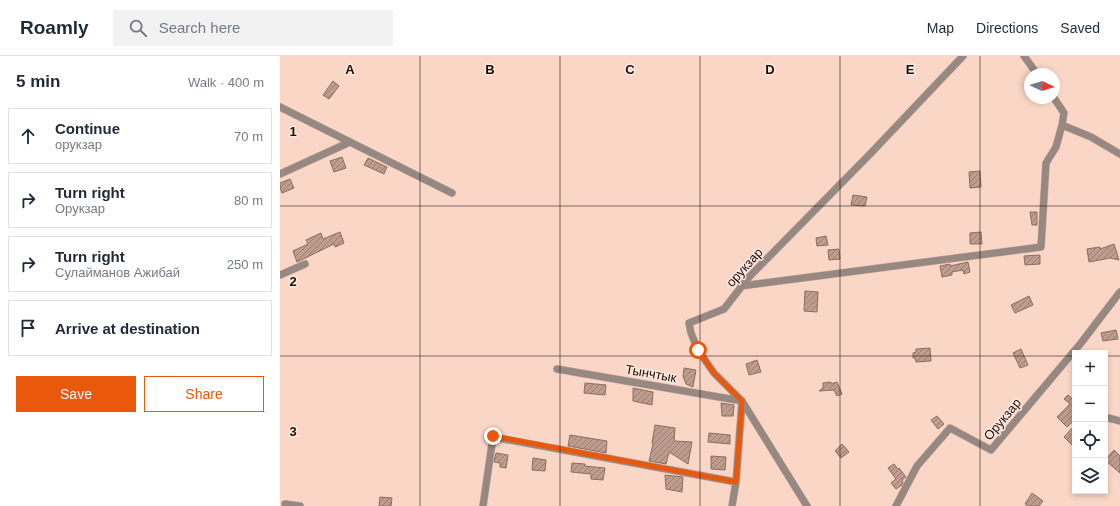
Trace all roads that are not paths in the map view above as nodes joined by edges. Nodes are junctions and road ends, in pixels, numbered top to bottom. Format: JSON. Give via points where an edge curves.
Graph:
{"nodes":[{"id":1,"x":963,"y":56,"type":"edge"},
{"id":2,"x":1024,"y":56,"type":"edge"},
{"id":3,"x":1033,"y":68,"type":"edge"},
{"id":4,"x":1058,"y":104,"type":"edge"},
{"id":5,"x":280,"y":107,"type":"edge"},
{"id":6,"x":1062,"y":125,"type":"junction"},
{"id":7,"x":350,"y":142,"type":"junction"},
{"id":8,"x":1120,"y":154,"type":"edge"},
{"id":9,"x":282,"y":171,"type":"edge"},
{"id":10,"x":452,"y":193,"type":"dead end"},
{"id":11,"x":305,"y":264,"type":"dead end"},
{"id":12,"x":280,"y":275,"type":"edge"},
{"id":13,"x":741,"y":286,"type":"junction"},
{"id":14,"x":1120,"y":292,"type":"edge"},
{"id":15,"x":557,"y":369,"type":"dead end"},
{"id":16,"x":742,"y":401,"type":"junction"},
{"id":17,"x":1108,"y":418,"type":"edge"},
{"id":18,"x":1120,"y":421,"type":"edge"},
{"id":19,"x":736,"y":482,"type":"junction"},
{"id":20,"x":285,"y":504,"type":"dead end"},
{"id":21,"x":300,"y":506,"type":"edge"},
{"id":22,"x":483,"y":506,"type":"edge"},
{"id":23,"x":732,"y":506,"type":"edge"},
{"id":24,"x":807,"y":506,"type":"edge"},
{"id":25,"x":896,"y":506,"type":"edge"}],
"edges":[{"from":1,"to":13,"type":"street","name":"орукзар"},
{"from":2,"to":3,"type":"street"},
{"from":4,"to":6,"type":"street","via":[[1064,113]]},
{"from":5,"to":7,"type":"street"},
{"from":6,"to":8,"type":"street","via":[[1091,137]]},
{"from":6,"to":13,"type":"street","via":[[1056,147],[1046,164],[1040,247]]},
{"from":7,"to":9,"type":"street"},
{"from":7,"to":10,"type":"street"},
{"from":11,"to":12,"type":"street"},
{"from":13,"to":16,"type":"street","name":"орукзар","via":[[724,309],[689,323],[698,350],[714,373]]},
{"from":14,"to":25,"type":"street","name":"Орукзар","via":[[991,450],[950,428],[917,466]]},
{"from":15,"to":16,"type":"street","name":"Тынчтык"},
{"from":16,"to":19,"type":"street"},
{"from":16,"to":24,"type":"street","name":"орукзар"},
{"from":17,"to":18,"type":"street"},
{"from":19,"to":22,"type":"street","via":[[493,436]]},
{"from":19,"to":23,"type":"street"},
{"from":20,"to":21,"type":"street"}]}
